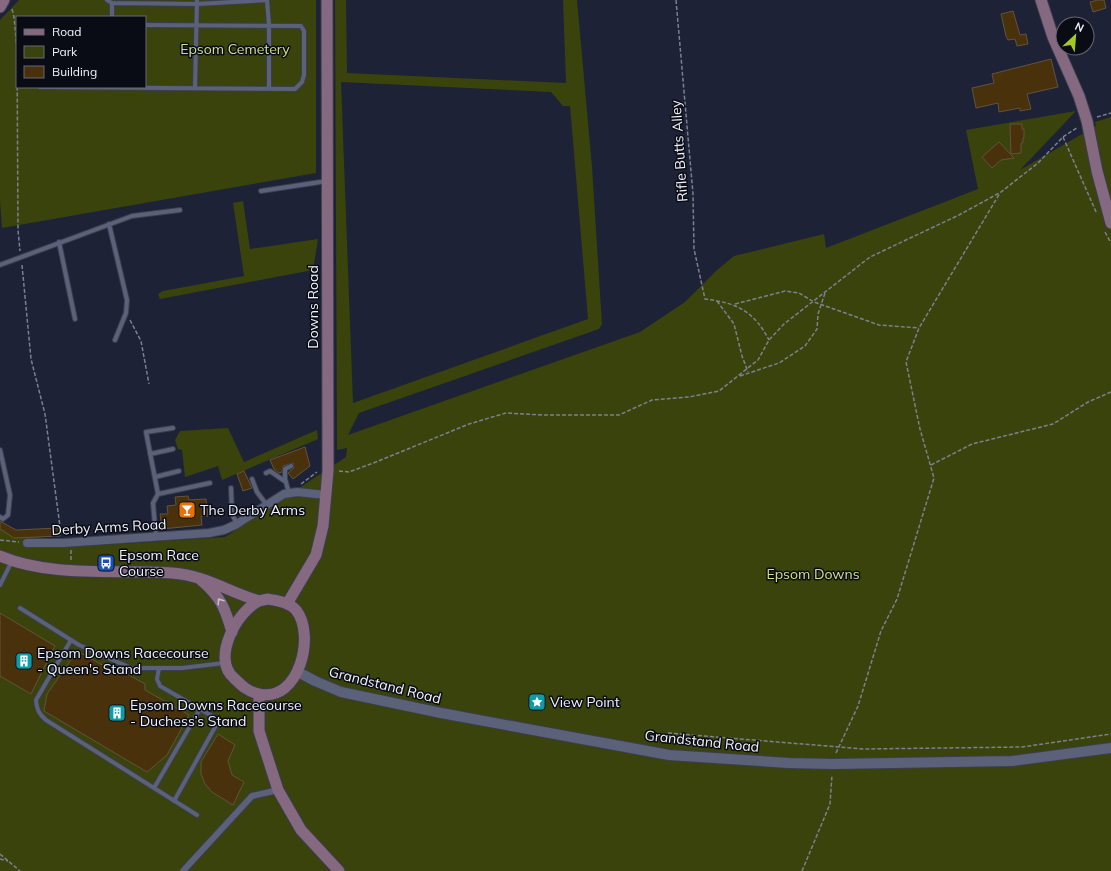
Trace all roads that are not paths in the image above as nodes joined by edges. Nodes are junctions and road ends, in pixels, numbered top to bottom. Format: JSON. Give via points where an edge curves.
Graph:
{"nodes":[{"id":1,"x":107,"y":0,"type":"edge"},
{"id":2,"x":267,"y":0,"type":"edge"},
{"id":3,"x":327,"y":0,"type":"edge"},
{"id":4,"x":1041,"y":0,"type":"edge"},
{"id":5,"x":197,"y":2,"type":"edge"},
{"id":6,"x":112,"y":3,"type":"junction"},
{"id":7,"x":112,"y":16,"type":"edge"},
{"id":8,"x":146,"y":24,"type":"edge"},
{"id":9,"x":198,"y":25,"type":"junction"},
{"id":10,"x":269,"y":25,"type":"junction"},
{"id":11,"x":146,"y":87,"type":"edge"},
{"id":12,"x":195,"y":88,"type":"junction"},
{"id":13,"x":269,"y":88,"type":"junction"},
{"id":14,"x":328,"y":181,"type":"junction"},
{"id":15,"x":262,"y":191,"type":"dead end"},
{"id":16,"x":180,"y":210,"type":"dead end"},
{"id":17,"x":109,"y":224,"type":"junction"},
{"id":18,"x":1108,"y":227,"type":"edge"},
{"id":19,"x":59,"y":242,"type":"junction"},
{"id":20,"x":0,"y":265,"type":"edge"},
{"id":21,"x":75,"y":319,"type":"dead end"},
{"id":22,"x":115,"y":340,"type":"dead end"},
{"id":23,"x":173,"y":428,"type":"dead end"},
{"id":24,"x":173,"y":449,"type":"dead end"},
{"id":25,"x":0,"y":450,"type":"edge"},
{"id":26,"x":150,"y":454,"type":"junction"},
{"id":27,"x":291,"y":466,"type":"dead end"},
{"id":28,"x":179,"y":472,"type":"dead end"},
{"id":29,"x":266,"y":473,"type":"dead end"},
{"id":30,"x":155,"y":477,"type":"junction"},
{"id":31,"x":252,"y":479,"type":"dead end"},
{"id":32,"x":286,"y":482,"type":"junction"},
{"id":33,"x":210,"y":483,"type":"dead end"},
{"id":34,"x":231,"y":488,"type":"dead end"},
{"id":35,"x":293,"y":493,"type":"junction"},
{"id":36,"x":158,"y":494,"type":"junction"},
{"id":37,"x":326,"y":495,"type":"junction"},
{"id":38,"x":266,"y":504,"type":"junction"},
{"id":39,"x":0,"y":517,"type":"edge"},
{"id":40,"x":237,"y":524,"type":"junction"},
{"id":41,"x":156,"y":538,"type":"junction"},
{"id":42,"x":27,"y":543,"type":"road end"},
{"id":43,"x":0,"y":556,"type":"edge"},
{"id":44,"x":12,"y":561,"type":"junction"},
{"id":45,"x":198,"y":577,"type":"junction"},
{"id":46,"x":0,"y":585,"type":"edge"},
{"id":47,"x":259,"y":601,"type":"junction"},
{"id":48,"x":287,"y":604,"type":"junction"},
{"id":49,"x":20,"y":608,"type":"dead end"},
{"id":50,"x":232,"y":632,"type":"junction"},
{"id":51,"x":71,"y":640,"type":"junction"},
{"id":52,"x":225,"y":662,"type":"junction"},
{"id":53,"x":159,"y":668,"type":"junction"},
{"id":54,"x":298,"y":672,"type":"junction"},
{"id":55,"x":260,"y":695,"type":"junction"},
{"id":56,"x":200,"y":709,"type":"junction"},
{"id":57,"x":1111,"y":748,"type":"edge"},
{"id":58,"x":154,"y":788,"type":"junction"},
{"id":59,"x":278,"y":790,"type":"junction"},
{"id":60,"x":174,"y":801,"type":"junction"},
{"id":61,"x":197,"y":815,"type":"dead end"},
{"id":62,"x":183,"y":871,"type":"edge"},
{"id":63,"x":339,"y":871,"type":"edge"}],
"edges":[{"from":1,"to":6,"type":"lane"},
{"from":2,"to":5,"type":"lane"},
{"from":2,"to":10,"type":"lane"},
{"from":3,"to":14,"type":"main road","name":"Downs Road"},
{"from":4,"to":18,"type":"main road","via":[[1053,38],[1080,96]]},
{"from":5,"to":6,"type":"lane"},
{"from":5,"to":9,"type":"lane"},
{"from":6,"to":7,"type":"lane"},
{"from":8,"to":9,"type":"lane"},
{"from":9,"to":10,"type":"lane"},
{"from":9,"to":12,"type":"lane"},
{"from":10,"to":13,"type":"lane"},
{"from":10,"to":13,"type":"lane","via":[[301,26],[304,31],[304,75],[302,82],[295,89]]},
{"from":11,"to":12,"type":"lane"},
{"from":12,"to":13,"type":"lane"},
{"from":14,"to":15,"type":"lane"},
{"from":14,"to":37,"type":"main road","name":"Downs Road"},
{"from":16,"to":17,"type":"lane","via":[[132,216]]},
{"from":17,"to":19,"type":"lane"},
{"from":17,"to":22,"type":"lane","via":[[127,300],[126,313]]},
{"from":19,"to":20,"type":"lane"},
{"from":19,"to":21,"type":"lane"},
{"from":23,"to":26,"type":"lane","via":[[146,432]]},
{"from":24,"to":26,"type":"lane"},
{"from":25,"to":39,"type":"lane","via":[[10,495],[8,515],[3,519]]},
{"from":26,"to":30,"type":"lane"},
{"from":27,"to":32,"type":"lane","via":[[285,470]]},
{"from":28,"to":30,"type":"lane"},
{"from":29,"to":32,"type":"lane","via":[[270,471]]},
{"from":30,"to":36,"type":"lane"},
{"from":31,"to":38,"type":"lane"},
{"from":32,"to":35,"type":"lane"},
{"from":33,"to":36,"type":"lane"},
{"from":34,"to":40,"type":"lane","via":[[232,514]]},
{"from":35,"to":37,"type":"street"},
{"from":35,"to":38,"type":"street","name":"Derby Arms Road","via":[[284,494]]},
{"from":36,"to":41,"type":"lane","via":[[153,503]]},
{"from":37,"to":48,"type":"main road","name":"Downs Road","via":[[323,526],[316,555]]},
{"from":38,"to":40,"type":"street","name":"Derby Arms Road","via":[[251,517]]},
{"from":40,"to":41,"type":"street","name":"Derby Arms Road","via":[[209,533]]},
{"from":41,"to":42,"type":"street","name":"Derby Arms Road"},
{"from":43,"to":44,"type":"main road"},
{"from":44,"to":45,"type":"main road","via":[[71,571],[173,573]]},
{"from":44,"to":46,"type":"lane"},
{"from":45,"to":47,"type":"main road"},
{"from":50,"to":45,"type":"main road","one_way":true,"via":[[224,606],[214,591]]},
{"from":47,"to":48,"type":"main road","via":[[268,599]]},
{"from":47,"to":50,"type":"main road","via":[[240,617]]},
{"from":48,"to":54,"type":"main road","via":[[295,609],[303,624],[304,648]]},
{"from":49,"to":51,"type":"lane"},
{"from":50,"to":52,"type":"main road","via":[[226,647]]},
{"from":51,"to":53,"type":"lane","via":[[131,668]]},
{"from":51,"to":58,"type":"lane","via":[[36,700],[40,715]]},
{"from":52,"to":53,"type":"lane","via":[[182,668]]},
{"from":52,"to":55,"type":"main road","via":[[231,676],[248,690]]},
{"from":53,"to":56,"type":"lane","via":[[157,680],[160,686]]},
{"from":54,"to":55,"type":"main road","via":[[283,690]]},
{"from":54,"to":57,"type":"street","name":"Grandstand Road","via":[[342,692],[669,755],[833,764],[1012,761]]},
{"from":55,"to":59,"type":"main road","via":[[259,731]]},
{"from":56,"to":58,"type":"lane"},
{"from":56,"to":60,"type":"lane","via":[[219,720]]},
{"from":58,"to":60,"type":"lane"},
{"from":59,"to":62,"type":"street","via":[[252,796]]},
{"from":59,"to":63,"type":"main road","via":[[301,830]]},
{"from":60,"to":61,"type":"lane"}]}
